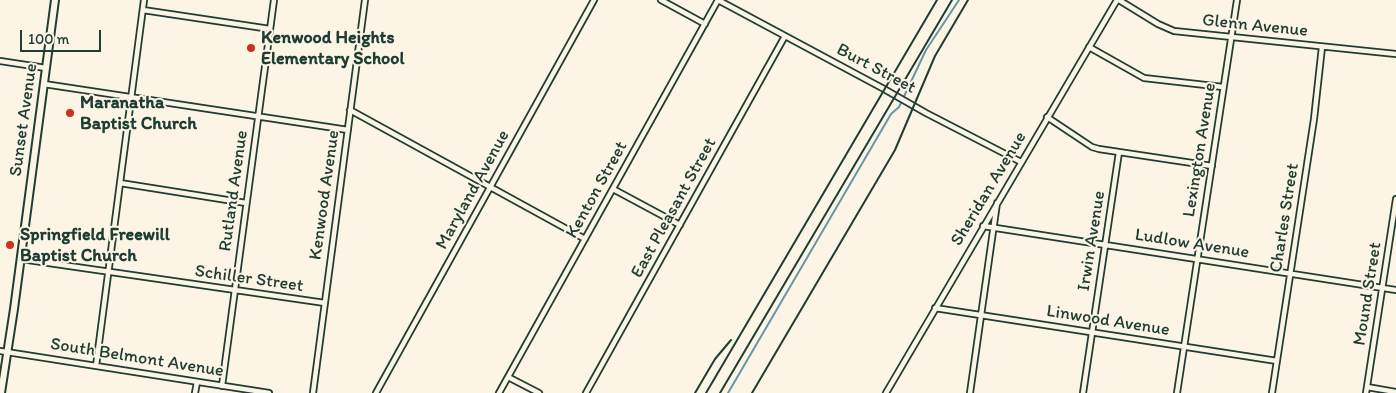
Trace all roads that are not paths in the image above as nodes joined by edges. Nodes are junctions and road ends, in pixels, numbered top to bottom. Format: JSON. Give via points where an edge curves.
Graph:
{"nodes":[{"id":1,"x":55,"y":0,"type":"edge"},
{"id":2,"x":144,"y":0,"type":"edge"},
{"id":3,"x":274,"y":0,"type":"edge"},
{"id":4,"x":365,"y":0,"type":"edge"},
{"id":5,"x":594,"y":0,"type":"edge"},
{"id":6,"x":661,"y":0,"type":"edge"},
{"id":7,"x":718,"y":0,"type":"edge"},
{"id":8,"x":1118,"y":0,"type":"edge"},
{"id":9,"x":1237,"y":0,"type":"edge"},
{"id":10,"x":143,"y":10,"type":"junction"},
{"id":11,"x":705,"y":24,"type":"junction"},
{"id":12,"x":270,"y":29,"type":"junction"},
{"id":13,"x":785,"y":36,"type":"junction"},
{"id":14,"x":1231,"y":38,"type":"junction"},
{"id":15,"x":1089,"y":47,"type":"junction"},
{"id":16,"x":1322,"y":47,"type":"junction"},
{"id":17,"x":1396,"y":54,"type":"edge"},
{"id":18,"x":0,"y":61,"type":"edge"},
{"id":19,"x":46,"y":68,"type":"junction"},
{"id":20,"x":44,"y":84,"type":"junction"},
{"id":21,"x":1224,"y":87,"type":"junction"},
{"id":22,"x":131,"y":97,"type":"junction"},
{"id":23,"x":350,"y":110,"type":"junction"},
{"id":24,"x":258,"y":116,"type":"junction"},
{"id":25,"x":1048,"y":117,"type":"junction"},
{"id":26,"x":348,"y":130,"type":"junction"},
{"id":27,"x":1119,"y":152,"type":"junction"},
{"id":28,"x":1021,"y":162,"type":"junction"},
{"id":29,"x":1212,"y":166,"type":"junction"},
{"id":30,"x":120,"y":183,"type":"junction"},
{"id":31,"x":490,"y":187,"type":"junction"},
{"id":32,"x":613,"y":189,"type":"junction"},
{"id":33,"x":1396,"y":199,"type":"edge"},
{"id":34,"x":998,"y":202,"type":"junction"},
{"id":35,"x":246,"y":203,"type":"junction"},
{"id":36,"x":680,"y":226,"type":"junction"},
{"id":37,"x":983,"y":226,"type":"junction"},
{"id":38,"x":994,"y":228,"type":"junction"},
{"id":39,"x":585,"y":239,"type":"junction"},
{"id":40,"x":1105,"y":244,"type":"junction"},
{"id":41,"x":21,"y":259,"type":"junction"},
{"id":42,"x":1198,"y":259,"type":"junction"},
{"id":43,"x":108,"y":272,"type":"junction"},
{"id":44,"x":1290,"y":273,"type":"junction"},
{"id":45,"x":1382,"y":288,"type":"junction"},
{"id":46,"x":235,"y":290,"type":"junction"},
{"id":47,"x":1396,"y":290,"type":"edge"},
{"id":48,"x":325,"y":304,"type":"junction"},
{"id":49,"x":935,"y":308,"type":"junction"},
{"id":50,"x":982,"y":315,"type":"junction"},
{"id":51,"x":1092,"y":332,"type":"junction"},
{"id":52,"x":1184,"y":346,"type":"junction"},
{"id":53,"x":0,"y":351,"type":"edge"},
{"id":54,"x":8,"y":352,"type":"junction"},
{"id":55,"x":1277,"y":361,"type":"junction"},
{"id":56,"x":96,"y":366,"type":"junction"},
{"id":57,"x":508,"y":377,"type":"junction"},
{"id":58,"x":197,"y":382,"type":"junction"},
{"id":59,"x":222,"y":386,"type":"junction"},
{"id":60,"x":1367,"y":387,"type":"junction"},
{"id":61,"x":1396,"y":392,"type":"edge"},
{"id":62,"x":1,"y":393,"type":"edge"},
{"id":63,"x":195,"y":393,"type":"edge"},
{"id":64,"x":269,"y":393,"type":"edge"},
{"id":65,"x":313,"y":393,"type":"edge"},
{"id":66,"x":376,"y":393,"type":"edge"},
{"id":67,"x":499,"y":393,"type":"edge"},
{"id":68,"x":539,"y":393,"type":"edge"},
{"id":69,"x":586,"y":393,"type":"edge"},
{"id":70,"x":886,"y":393,"type":"edge"},
{"id":71,"x":970,"y":393,"type":"edge"},
{"id":72,"x":1082,"y":393,"type":"edge"},
{"id":73,"x":1177,"y":393,"type":"edge"},
{"id":74,"x":1272,"y":393,"type":"edge"},
{"id":75,"x":1366,"y":393,"type":"edge"}],
"edges":[{"from":1,"to":19,"type":"street","name":"Sunset Avenue"},
{"from":2,"to":10,"type":"street"},
{"from":3,"to":12,"type":"street","name":"Rutland Avenue"},
{"from":4,"to":23,"type":"street","name":"Kenwood Avenue"},
{"from":5,"to":31,"type":"street","name":"Maryland Avenue"},
{"from":6,"to":11,"type":"street"},
{"from":7,"to":11,"type":"street","name":"Kenton Street"},
{"from":7,"to":13,"type":"street","name":"Burt Street"},
{"from":8,"to":14,"type":"street","name":"Glenn Avenue","via":[[1167,29]]},
{"from":8,"to":15,"type":"street","name":"Sheridan Avenue"},
{"from":9,"to":14,"type":"street","name":"Lexington Avenue"},
{"from":10,"to":12,"type":"street"},
{"from":10,"to":22,"type":"street"},
{"from":11,"to":32,"type":"street","name":"Kenton Street"},
{"from":12,"to":24,"type":"street","name":"Rutland Avenue"},
{"from":13,"to":28,"type":"street","name":"Burt Street"},
{"from":13,"to":36,"type":"street","name":"East Pleasant Street"},
{"from":14,"to":16,"type":"street","name":"Glenn Avenue"},
{"from":14,"to":21,"type":"street","name":"Lexington Avenue"},
{"from":15,"to":21,"type":"street","via":[[1144,78]]},
{"from":15,"to":25,"type":"street","name":"Sheridan Avenue"},
{"from":16,"to":17,"type":"street","name":"Glenn Avenue"},
{"from":16,"to":44,"type":"street","name":"Charles Street"},
{"from":18,"to":19,"type":"street"},
{"from":19,"to":20,"type":"street","name":"Sunset Avenue"},
{"from":20,"to":22,"type":"street"},
{"from":20,"to":41,"type":"street","name":"Sunset Avenue"},
{"from":21,"to":29,"type":"street","name":"Lexington Avenue"},
{"from":22,"to":24,"type":"street"},
{"from":22,"to":30,"type":"street"},
{"from":23,"to":26,"type":"street","name":"Kenwood Avenue"},
{"from":23,"to":31,"type":"street"},
{"from":24,"to":26,"type":"street"},
{"from":24,"to":35,"type":"street","name":"Rutland Avenue"},
{"from":25,"to":27,"type":"street","via":[[1092,147]]},
{"from":25,"to":28,"type":"street","name":"Sheridan Avenue"},
{"from":26,"to":48,"type":"street","name":"Kenwood Avenue"},
{"from":27,"to":29,"type":"street"},
{"from":27,"to":40,"type":"street","name":"Irwin Avenue"},
{"from":28,"to":34,"type":"street","name":"Sheridan Avenue"},
{"from":29,"to":42,"type":"street","name":"Lexington Avenue"},
{"from":30,"to":35,"type":"street"},
{"from":30,"to":43,"type":"street"},
{"from":31,"to":39,"type":"street"},
{"from":31,"to":66,"type":"street","name":"Maryland Avenue"},
{"from":32,"to":36,"type":"street"},
{"from":32,"to":39,"type":"street","name":"Kenton Street"},
{"from":33,"to":45,"type":"street","name":"Mound Street"},
{"from":34,"to":37,"type":"street","name":"Sheridan Avenue"},
{"from":34,"to":38,"type":"street"},
{"from":35,"to":46,"type":"street","name":"Rutland Avenue"},
{"from":36,"to":69,"type":"street","name":"East Pleasant Street"},
{"from":37,"to":38,"type":"street","name":"Ludlow Avenue"},
{"from":37,"to":49,"type":"street","name":"Sheridan Avenue"},
{"from":38,"to":40,"type":"street","name":"Ludlow Avenue"},
{"from":38,"to":50,"type":"street"},
{"from":39,"to":57,"type":"street","name":"Kenton Street"},
{"from":40,"to":42,"type":"street","name":"Ludlow Avenue"},
{"from":40,"to":51,"type":"street","name":"Irwin Avenue"},
{"from":41,"to":43,"type":"street","name":"Schiller Street"},
{"from":41,"to":54,"type":"street","name":"Sunset Avenue"},
{"from":42,"to":44,"type":"street","name":"Ludlow Avenue"},
{"from":42,"to":52,"type":"street","name":"Lexington Avenue"},
{"from":43,"to":46,"type":"street","name":"Schiller Street"},
{"from":43,"to":56,"type":"street"},
{"from":44,"to":45,"type":"street","name":"Ludlow Avenue"},
{"from":44,"to":55,"type":"street","name":"Charles Street"},
{"from":45,"to":47,"type":"street","name":"Ludlow Avenue"},
{"from":45,"to":60,"type":"street","name":"Mound Street"},
{"from":46,"to":48,"type":"street","name":"Schiller Street"},
{"from":46,"to":59,"type":"street","name":"Rutland Avenue"},
{"from":48,"to":65,"type":"street","name":"Kenwood Avenue"},
{"from":49,"to":50,"type":"street","name":"Linwood Avenue"},
{"from":49,"to":70,"type":"street","name":"Sheridan Avenue"},
{"from":50,"to":51,"type":"street","name":"Linwood Avenue"},
{"from":50,"to":71,"type":"street"},
{"from":51,"to":52,"type":"street","name":"Linwood Avenue"},
{"from":51,"to":72,"type":"street","name":"Irwin Avenue"},
{"from":52,"to":55,"type":"street","name":"Linwood Avenue"},
{"from":52,"to":73,"type":"street","name":"Lexington Avenue"},
{"from":53,"to":54,"type":"street","name":"South Belmont Avenue"},
{"from":54,"to":56,"type":"street","name":"South Belmont Avenue"},
{"from":54,"to":62,"type":"street","name":"Sunset Avenue"},
{"from":55,"to":74,"type":"street","name":"Charles Street"},
{"from":56,"to":58,"type":"street","name":"South Belmont Avenue"},
{"from":57,"to":67,"type":"street","name":"Kenton Street"},
{"from":57,"to":68,"type":"street"},
{"from":58,"to":59,"type":"street","name":"South Belmont Avenue"},
{"from":58,"to":63,"type":"street"},
{"from":59,"to":64,"type":"street","name":"South Belmont Avenue"},
{"from":60,"to":61,"type":"street"},
{"from":60,"to":75,"type":"street","name":"Mound Street"}]}
